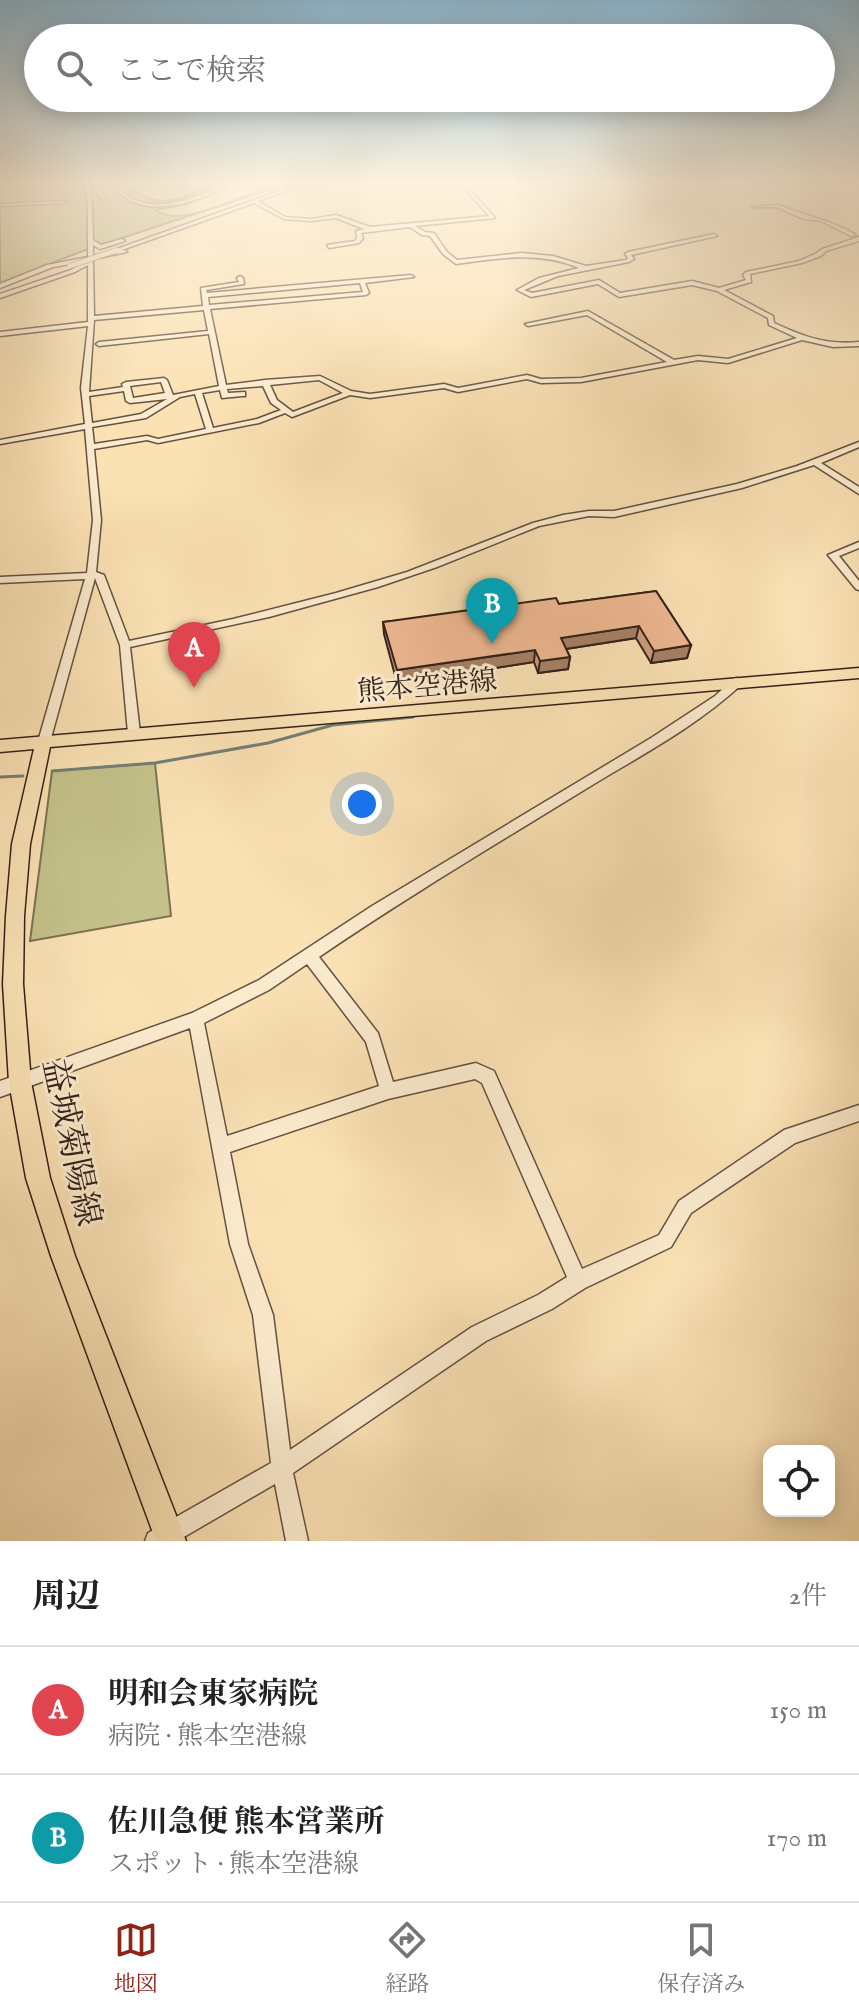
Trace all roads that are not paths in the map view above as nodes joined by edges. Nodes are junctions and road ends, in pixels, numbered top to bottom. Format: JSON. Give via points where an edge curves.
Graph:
{"nodes":[{"id":1,"x":95,"y":254,"type":"edge"},
{"id":2,"x":98,"y":254,"type":"edge"},
{"id":3,"x":120,"y":254,"type":"edge"},
{"id":4,"x":446,"y":254,"type":"edge"},
{"id":5,"x":530,"y":254,"type":"edge"},
{"id":6,"x":543,"y":254,"type":"edge"},
{"id":7,"x":628,"y":254,"type":"edge"},
{"id":8,"x":822,"y":254,"type":"edge"},
{"id":9,"x":89,"y":256,"type":"junction"},
{"id":10,"x":585,"y":268,"type":"junction"},
{"id":11,"x":411,"y":277,"type":"dead end"},
{"id":12,"x":240,"y":278,"type":"dead end"},
{"id":13,"x":362,"y":282,"type":"junction"},
{"id":14,"x":0,"y":290,"type":"edge"},
{"id":15,"x":719,"y":290,"type":"junction"},
{"id":16,"x":206,"y":295,"type":"junction"},
{"id":17,"x":208,"y":308,"type":"junction"},
{"id":18,"x":154,"y":313,"type":"junction"},
{"id":19,"x":91,"y":321,"type":"junction"},
{"id":20,"x":528,"y":324,"type":"dead end"},
{"id":21,"x":213,"y":332,"type":"junction"},
{"id":22,"x":0,"y":334,"type":"edge"},
{"id":23,"x":802,"y":338,"type":"junction"},
{"id":24,"x":158,"y":342,"type":"junction"},
{"id":25,"x":99,"y":344,"type":"dead end"},
{"id":26,"x":859,"y":344,"type":"edge"},
{"id":27,"x":672,"y":362,"type":"junction"},
{"id":28,"x":265,"y":382,"type":"junction"},
{"id":29,"x":221,"y":388,"type":"junction"},
{"id":30,"x":127,"y":389,"type":"junction"},
{"id":31,"x":198,"y":391,"type":"junction"},
{"id":32,"x":349,"y":393,"type":"junction"},
{"id":33,"x":86,"y":394,"type":"junction"},
{"id":34,"x":242,"y":394,"type":"dead end"},
{"id":35,"x":170,"y":396,"type":"junction"},
{"id":36,"x":286,"y":410,"type":"junction"},
{"id":37,"x":88,"y":426,"type":"junction"},
{"id":38,"x":210,"y":431,"type":"junction"},
{"id":39,"x":0,"y":442,"type":"edge"},
{"id":40,"x":859,"y":444,"type":"edge"},
{"id":41,"x":91,"y":447,"type":"junction"},
{"id":42,"x":817,"y":464,"type":"junction"},
{"id":43,"x":859,"y":491,"type":"edge"},
{"id":44,"x":859,"y":545,"type":"edge"},
{"id":45,"x":91,"y":575,"type":"junction"},
{"id":46,"x":0,"y":580,"type":"edge"},
{"id":47,"x":859,"y":587,"type":"edge"},
{"id":48,"x":125,"y":645,"type":"junction"},
{"id":49,"x":859,"y":673,"type":"edge"},
{"id":50,"x":737,"y":682,"type":"junction"},
{"id":51,"x":134,"y":733,"type":"junction"},
{"id":52,"x":44,"y":740,"type":"junction"},
{"id":53,"x":0,"y":746,"type":"edge"},
{"id":54,"x":309,"y":955,"type":"junction"},
{"id":55,"x":196,"y":1019,"type":"junction"},
{"id":56,"x":10,"y":1085,"type":"edge"},
{"id":57,"x":388,"y":1091,"type":"junction"},
{"id":58,"x":859,"y":1113,"type":"edge"},
{"id":59,"x":221,"y":1146,"type":"junction"},
{"id":60,"x":578,"y":1281,"type":"junction"},
{"id":61,"x":282,"y":1468,"type":"junction"},
{"id":62,"x":165,"y":1539,"type":"edge"},
{"id":63,"x":297,"y":1541,"type":"edge"}],
"edges":[{"from":1,"to":9,"type":"street"},
{"from":2,"to":14,"type":"street","bridge":true},
{"from":3,"to":9,"type":"street"},
{"from":4,"to":5,"type":"street","via":[[456,262]]},
{"from":6,"to":10,"type":"street"},
{"from":7,"to":10,"type":"street","via":[[627,261]]},
{"from":8,"to":15,"type":"street","via":[[748,273],[749,281]]},
{"from":9,"to":14,"type":"street","via":[[49,266]]},
{"from":9,"to":14,"type":"street","via":[[73,271]]},
{"from":9,"to":19,"type":"street"},
{"from":10,"to":15,"type":"street","via":[[520,290],[531,295],[599,282],[619,295],[692,283]]},
{"from":11,"to":13,"type":"street"},
{"from":12,"to":16,"type":"street","via":[[242,283],[206,287]]},
{"from":13,"to":16,"type":"street"},
{"from":13,"to":17,"type":"street","via":[[366,293]]},
{"from":15,"to":23,"type":"street"},
{"from":16,"to":17,"type":"street"},
{"from":17,"to":18,"type":"street"},
{"from":17,"to":21,"type":"street"},
{"from":18,"to":19,"type":"street"},
{"from":18,"to":24,"type":"street"},
{"from":19,"to":22,"type":"street"},
{"from":19,"to":33,"type":"street"},
{"from":20,"to":27,"type":"street","via":[[588,313]]},
{"from":21,"to":24,"type":"street"},
{"from":21,"to":29,"type":"street"},
{"from":23,"to":26,"type":"street","via":[[825,346]]},
{"from":23,"to":27,"type":"street","via":[[728,361]]},
{"from":24,"to":25,"type":"street"},
{"from":27,"to":32,"type":"street","via":[[596,378],[527,377],[458,390],[444,386],[387,395]]},
{"from":28,"to":29,"type":"street"},
{"from":28,"to":32,"type":"street","via":[[320,378]]},
{"from":28,"to":36,"type":"street","via":[[274,401]]},
{"from":29,"to":31,"type":"street"},
{"from":29,"to":34,"type":"street","via":[[225,396]]},
{"from":30,"to":33,"type":"street"},
{"from":30,"to":35,"type":"street","via":[[130,401]]},
{"from":30,"to":35,"type":"street","via":[[126,384],[164,380]]},
{"from":31,"to":35,"type":"street"},
{"from":31,"to":38,"type":"street"},
{"from":32,"to":36,"type":"street","via":[[292,415]]},
{"from":33,"to":37,"type":"street"},
{"from":35,"to":37,"type":"street","via":[[156,414]]},
{"from":36,"to":38,"type":"street"},
{"from":37,"to":39,"type":"street"},
{"from":37,"to":41,"type":"street"},
{"from":38,"to":41,"type":"street"},
{"from":40,"to":42,"type":"street"},
{"from":41,"to":45,"type":"street","via":[[97,520]]},
{"from":42,"to":43,"type":"street"},
{"from":42,"to":48,"type":"street","via":[[629,511],[592,512],[534,527],[412,573],[263,618]]},
{"from":44,"to":47,"type":"street","via":[[833,555]]},
{"from":45,"to":46,"type":"street"},
{"from":45,"to":48,"type":"street","via":[[99,575]]},
{"from":45,"to":52,"type":"street"},
{"from":48,"to":51,"type":"street"},
{"from":49,"to":50,"type":"main road","name":"熊本空港線"},
{"from":50,"to":51,"type":"main road","name":"熊本空港線"},
{"from":50,"to":54,"type":"street","via":[[655,741]]},
{"from":51,"to":52,"type":"main road","name":"熊本空港線"},
{"from":52,"to":53,"type":"main road","name":"熊本空港線"},
{"from":52,"to":56,"type":"main road","name":"益城菊陽線","via":[[21,844]]},
{"from":54,"to":55,"type":"street"},
{"from":54,"to":57,"type":"street","via":[[373,1038]]},
{"from":55,"to":56,"type":"street"},
{"from":55,"to":59,"type":"street"},
{"from":56,"to":62,"type":"main road","name":"益城菊陽線","via":[[63,1256]]},
{"from":57,"to":59,"type":"street"},
{"from":57,"to":60,"type":"street","via":[[476,1071],[488,1077]]},
{"from":58,"to":60,"type":"street","via":[[790,1136],[685,1207],[665,1241]]},
{"from":59,"to":61,"type":"street","via":[[239,1244],[263,1315]]},
{"from":60,"to":61,"type":"street","via":[[479,1334]]},
{"from":61,"to":62,"type":"street"},
{"from":61,"to":63,"type":"street"}]}
